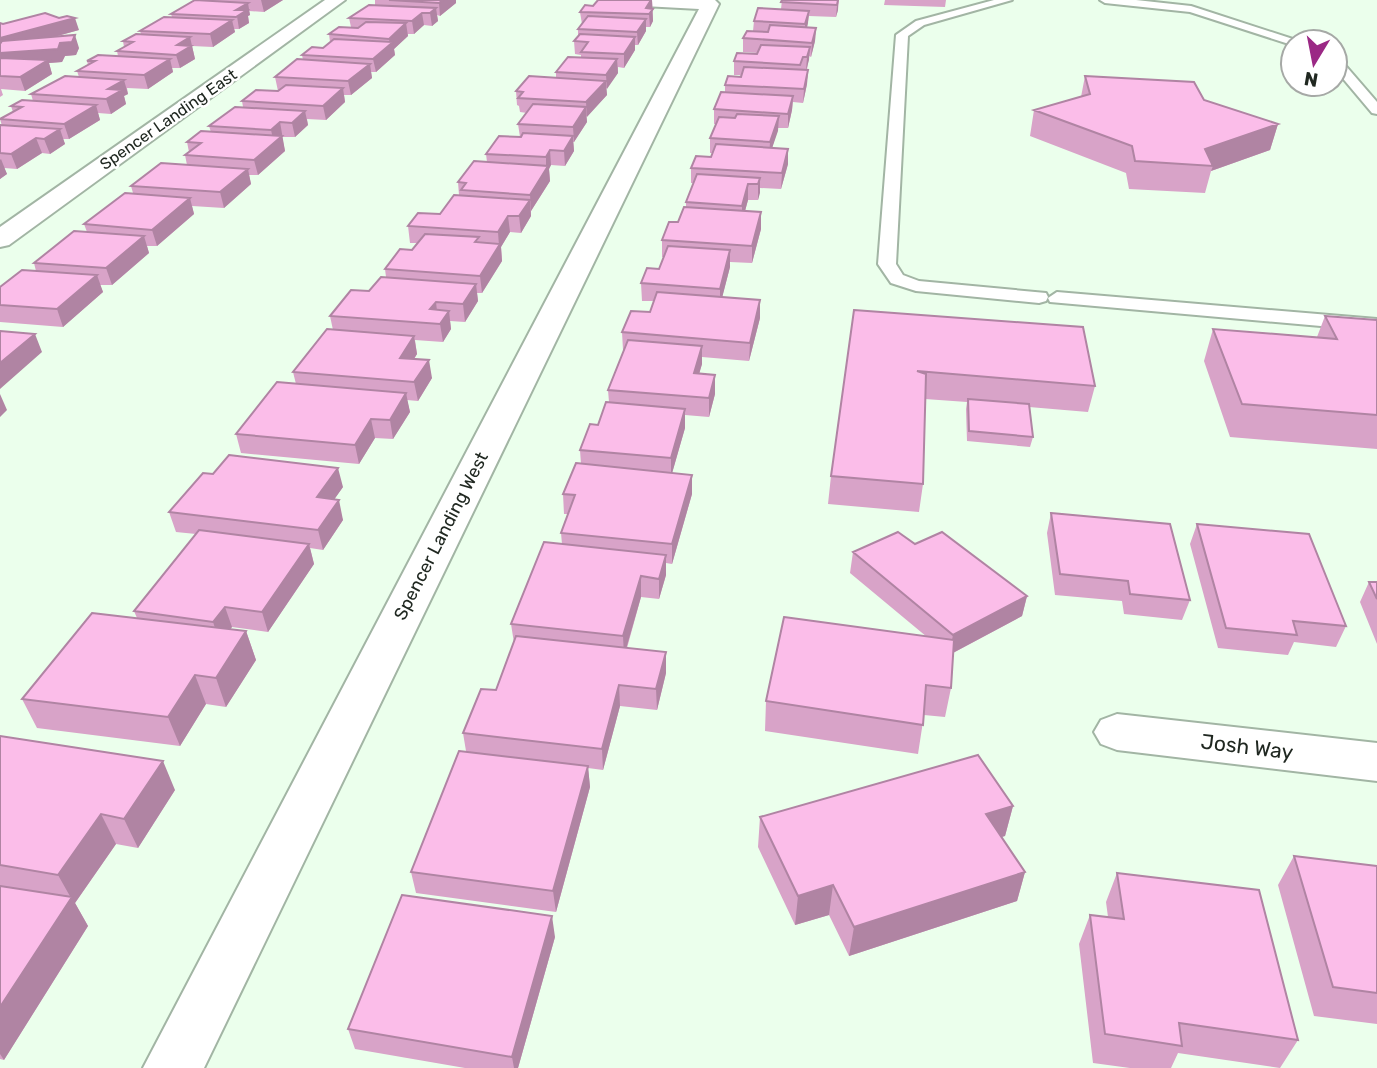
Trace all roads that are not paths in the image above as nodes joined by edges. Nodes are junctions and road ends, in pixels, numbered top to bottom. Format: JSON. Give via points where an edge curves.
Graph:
{"nodes":[{"id":1,"x":335,"y":0,"type":"edge"},
{"id":2,"x":625,"y":0,"type":"edge"},
{"id":3,"x":1007,"y":0,"type":"edge"},
{"id":4,"x":1105,"y":0,"type":"edge"},
{"id":5,"x":1210,"y":0,"type":"edge"},
{"id":6,"x":986,"y":2,"type":"edge"},
{"id":7,"x":1221,"y":16,"type":"junction"},
{"id":8,"x":1279,"y":36,"type":"edge"},
{"id":9,"x":1349,"y":77,"type":"edge"},
{"id":10,"x":1377,"y":110,"type":"edge"},
{"id":11,"x":0,"y":239,"type":"edge"},
{"id":12,"x":1377,"y":325,"type":"edge"},
{"id":13,"x":1117,"y":732,"type":"dead end"},
{"id":14,"x":1377,"y":762,"type":"edge"},
{"id":15,"x":173,"y":1068,"type":"edge"}],
"edges":[{"from":1,"to":11,"type":"street","name":"Spencer Landing East"},
{"from":2,"to":15,"type":"street","name":"Spencer Landing West","via":[[710,4]]},
{"from":3,"to":6,"type":"lane"},
{"from":4,"to":7,"type":"lane"},
{"from":5,"to":7,"type":"lane"},
{"from":6,"to":12,"type":"lane","via":[[920,23],[902,35],[887,264],[897,279],[916,286]]},
{"from":7,"to":8,"type":"lane"},
{"from":9,"to":10,"type":"lane"},
{"from":13,"to":14,"type":"street","name":"Josh Way"}]}
